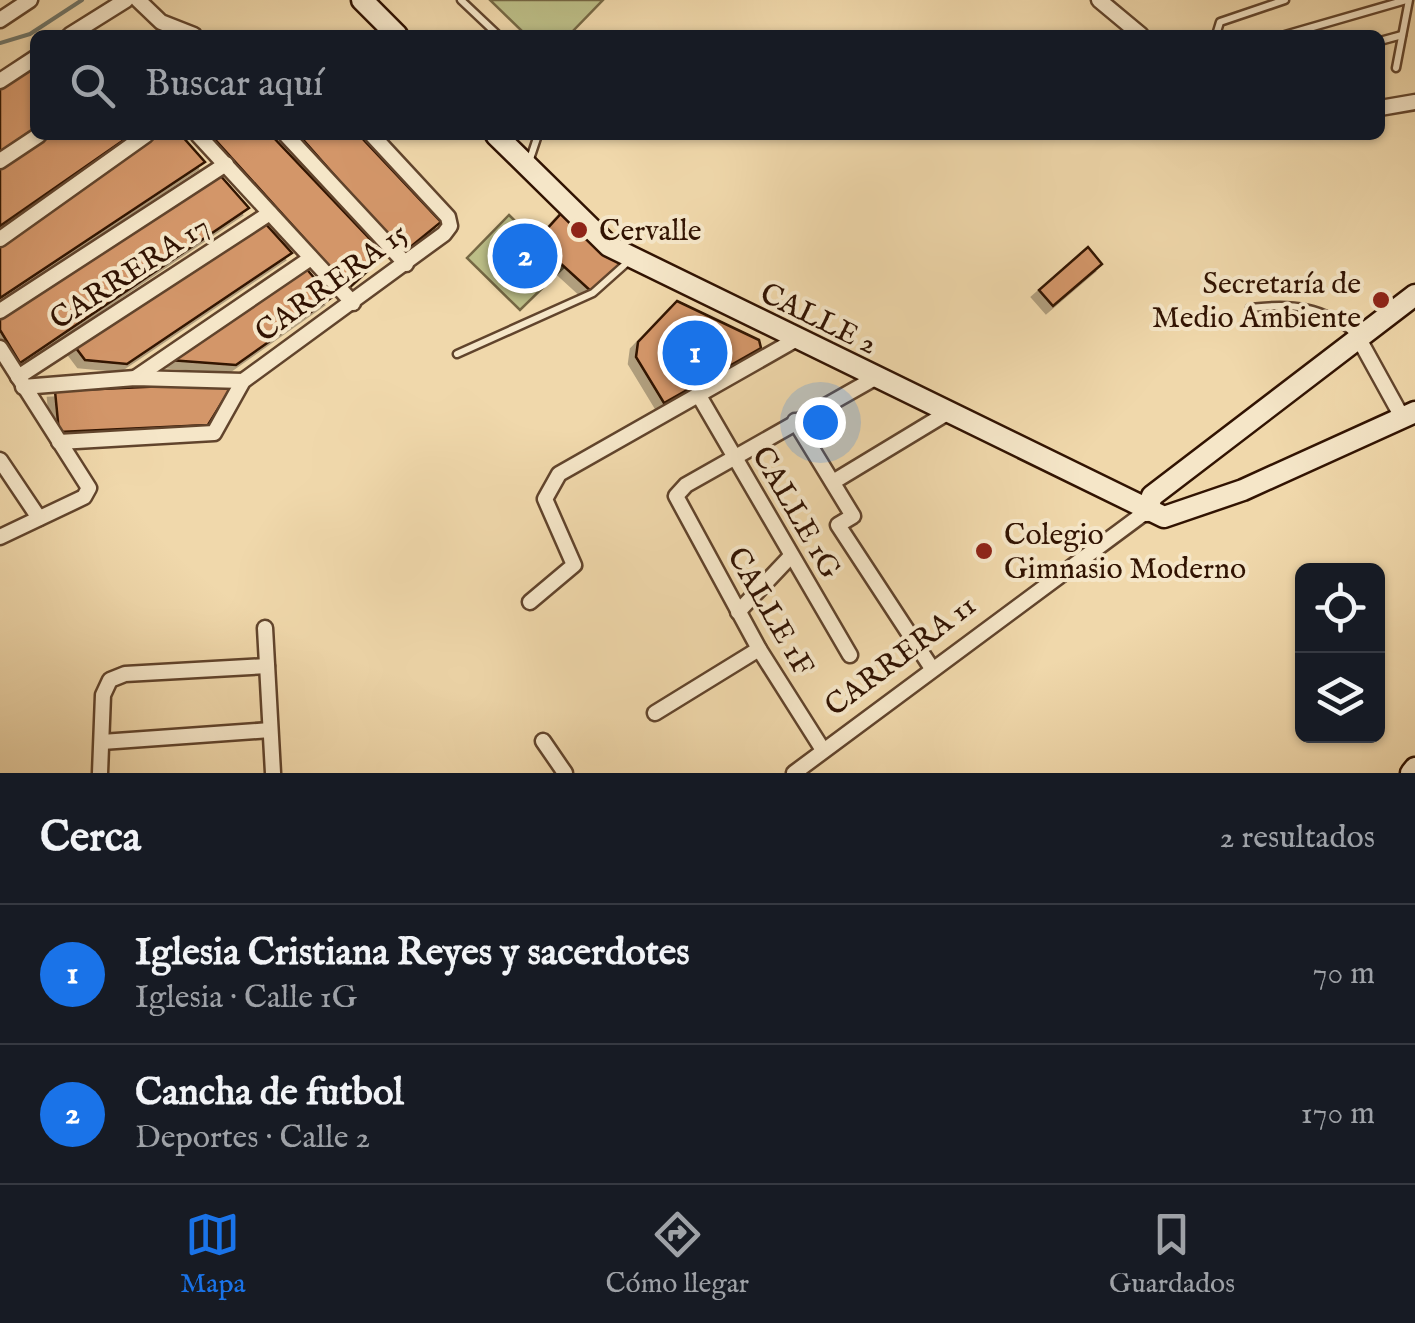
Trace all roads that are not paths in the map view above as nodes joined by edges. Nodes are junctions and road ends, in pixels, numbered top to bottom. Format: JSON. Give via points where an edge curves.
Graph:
{"nodes":[{"id":1,"x":30,"y":0,"type":"edge"},
{"id":2,"x":126,"y":0,"type":"edge"},
{"id":3,"x":138,"y":0,"type":"edge"},
{"id":4,"x":362,"y":0,"type":"edge"},
{"id":5,"x":462,"y":0,"type":"edge"},
{"id":6,"x":1099,"y":0,"type":"edge"},
{"id":7,"x":1285,"y":0,"type":"edge"},
{"id":8,"x":1408,"y":0,"type":"edge"},
{"id":9,"x":0,"y":20,"type":"edge"},
{"id":10,"x":92,"y":20,"type":"junction"},
{"id":11,"x":77,"y":30,"type":"edge"},
{"id":12,"x":101,"y":30,"type":"edge"},
{"id":13,"x":181,"y":30,"type":"edge"},
{"id":14,"x":392,"y":30,"type":"edge"},
{"id":15,"x":493,"y":30,"type":"edge"},
{"id":16,"x":1134,"y":30,"type":"edge"},
{"id":17,"x":1218,"y":30,"type":"edge"},
{"id":18,"x":1302,"y":30,"type":"edge"},
{"id":19,"x":1402,"y":35,"type":"junction"},
{"id":20,"x":1385,"y":40,"type":"edge"},
{"id":21,"x":30,"y":61,"type":"edge"},
{"id":22,"x":1396,"y":68,"type":"dead end"},
{"id":23,"x":0,"y":81,"type":"edge"},
{"id":24,"x":1415,"y":102,"type":"edge"},
{"id":25,"x":1385,"y":107,"type":"edge"},
{"id":26,"x":32,"y":140,"type":"edge"},
{"id":27,"x":139,"y":140,"type":"edge"},
{"id":28,"x":203,"y":140,"type":"edge"},
{"id":29,"x":291,"y":140,"type":"edge"},
{"id":30,"x":377,"y":140,"type":"edge"},
{"id":31,"x":501,"y":140,"type":"edge"},
{"id":32,"x":536,"y":140,"type":"edge"},
{"id":33,"x":0,"y":161,"type":"edge"},
{"id":34,"x":226,"y":164,"type":"junction"},
{"id":35,"x":527,"y":166,"type":"junction"},
{"id":36,"x":270,"y":213,"type":"junction"},
{"id":37,"x":0,"y":238,"type":"edge"},
{"id":38,"x":312,"y":258,"type":"junction"},
{"id":39,"x":632,"y":259,"type":"junction"},
{"id":40,"x":406,"y":264,"type":"junction"},
{"id":41,"x":1415,"y":295,"type":"edge"},
{"id":42,"x":353,"y":302,"type":"junction"},
{"id":43,"x":1250,"y":308,"type":"dead end"},
{"id":44,"x":0,"y":311,"type":"edge"},
{"id":45,"x":1359,"y":338,"type":"junction"},
{"id":46,"x":795,"y":340,"type":"junction"},
{"id":47,"x":0,"y":348,"type":"edge"},
{"id":48,"x":457,"y":354,"type":"dead end"},
{"id":49,"x":135,"y":378,"type":"junction"},
{"id":50,"x":874,"y":378,"type":"junction"},
{"id":51,"x":243,"y":381,"type":"junction"},
{"id":52,"x":21,"y":382,"type":"junction"},
{"id":53,"x":698,"y":394,"type":"junction"},
{"id":54,"x":946,"y":413,"type":"junction"},
{"id":55,"x":1409,"y":414,"type":"edge"},
{"id":56,"x":795,"y":420,"type":"junction"},
{"id":57,"x":59,"y":442,"type":"junction"},
{"id":58,"x":734,"y":458,"type":"junction"},
{"id":59,"x":0,"y":460,"type":"edge"},
{"id":60,"x":833,"y":482,"type":"junction"},
{"id":61,"x":1147,"y":510,"type":"junction"},
{"id":62,"x":39,"y":518,"type":"junction"},
{"id":63,"x":0,"y":537,"type":"edge"},
{"id":64,"x":790,"y":558,"type":"junction"},
{"id":65,"x":530,"y":602,"type":"dead end"},
{"id":66,"x":738,"y":612,"type":"junction"},
{"id":67,"x":265,"y":628,"type":"dead end"},
{"id":68,"x":759,"y":649,"type":"junction"},
{"id":69,"x":850,"y":655,"type":"dead end"},
{"id":70,"x":267,"y":666,"type":"junction"},
{"id":71,"x":931,"y":667,"type":"junction"},
{"id":72,"x":655,"y":712,"type":"dead end"},
{"id":73,"x":270,"y":730,"type":"junction"},
{"id":74,"x":543,"y":741,"type":"dead end"},
{"id":75,"x":102,"y":742,"type":"junction"},
{"id":76,"x":823,"y":750,"type":"junction"},
{"id":77,"x":100,"y":773,"type":"edge"},
{"id":78,"x":273,"y":773,"type":"edge"},
{"id":79,"x":566,"y":773,"type":"edge"},
{"id":80,"x":794,"y":773,"type":"edge"}],
"edges":[{"from":1,"to":9,"type":"street"},
{"from":2,"to":10,"type":"street"},
{"from":3,"to":13,"type":"street"},
{"from":4,"to":14,"type":"main road"},
{"from":5,"to":15,"type":"lane"},
{"from":6,"to":16,"type":"street"},
{"from":7,"to":17,"type":"lane","via":[[1220,22]]},
{"from":8,"to":18,"type":"lane"},
{"from":8,"to":19,"type":"lane"},
{"from":10,"to":11,"type":"street"},
{"from":10,"to":12,"type":"street"},
{"from":19,"to":20,"type":"lane"},
{"from":19,"to":22,"type":"lane"},
{"from":21,"to":23,"type":"street"},
{"from":24,"to":25,"type":"street"},
{"from":26,"to":33,"type":"street"},
{"from":27,"to":37,"type":"street"},
{"from":28,"to":34,"type":"street"},
{"from":29,"to":40,"type":"street"},
{"from":30,"to":40,"type":"street","name":"CARRERA 15","via":[[448,217],[450,226]]},
{"from":31,"to":35,"type":"main road","name":"CALLE 2"},
{"from":32,"to":35,"type":"lane"},
{"from":34,"to":36,"type":"street"},
{"from":34,"to":44,"type":"street"},
{"from":35,"to":39,"type":"main road","name":"CALLE 2","via":[[609,246]]},
{"from":36,"to":38,"type":"street"},
{"from":36,"to":52,"type":"street","name":"CARRERA 17"},
{"from":38,"to":42,"type":"street"},
{"from":38,"to":49,"type":"street"},
{"from":39,"to":46,"type":"main road","name":"CALLE 2"},
{"from":39,"to":48,"type":"lane","via":[[593,292]]},
{"from":40,"to":42,"type":"street","name":"CARRERA 15"},
{"from":41,"to":45,"type":"main road"},
{"from":42,"to":51,"type":"street","name":"CARRERA 15"},
{"from":43,"to":45,"type":"lane","via":[[1311,308]]},
{"from":45,"to":55,"type":"street"},
{"from":45,"to":61,"type":"main road","via":[[1152,496]]},
{"from":46,"to":50,"type":"main road","name":"CALLE 2"},
{"from":46,"to":53,"type":"street"},
{"from":47,"to":52,"type":"street"},
{"from":49,"to":51,"type":"street"},
{"from":49,"to":52,"type":"street"},
{"from":50,"to":54,"type":"main road","name":"CALLE 2"},
{"from":50,"to":56,"type":"street"},
{"from":51,"to":57,"type":"street","via":[[214,433]]},
{"from":52,"to":57,"type":"street"},
{"from":53,"to":58,"type":"street","name":"CALLE 1G"},
{"from":53,"to":65,"type":"street","via":[[548,486],[545,498],[575,560]]},
{"from":54,"to":60,"type":"street"},
{"from":54,"to":61,"type":"main road","name":"CALLE 2"},
{"from":55,"to":61,"type":"main road","via":[[1243,490],[1164,517]]},
{"from":56,"to":58,"type":"street"},
{"from":56,"to":60,"type":"street"},
{"from":57,"to":62,"type":"street","via":[[89,488],[84,497]]},
{"from":58,"to":64,"type":"street","name":"CALLE 1G"},
{"from":58,"to":66,"type":"street","name":"CALLE 1F","via":[[676,496]]},
{"from":59,"to":62,"type":"street"},
{"from":60,"to":71,"type":"street","via":[[853,516],[838,526]]},
{"from":61,"to":71,"type":"street","name":"CARRERA 11"},
{"from":62,"to":63,"type":"street"},
{"from":64,"to":66,"type":"street"},
{"from":64,"to":69,"type":"street","name":"CALLE 1G"},
{"from":66,"to":68,"type":"street","name":"CALLE 1F"},
{"from":67,"to":70,"type":"street"},
{"from":68,"to":72,"type":"street"},
{"from":68,"to":76,"type":"street","name":"CALLE 1F"},
{"from":70,"to":73,"type":"street"},
{"from":70,"to":75,"type":"street","via":[[110,680],[103,694]]},
{"from":71,"to":76,"type":"street","name":"CARRERA 11"},
{"from":73,"to":75,"type":"street"},
{"from":73,"to":78,"type":"street"},
{"from":74,"to":79,"type":"street"},
{"from":75,"to":77,"type":"street"},
{"from":76,"to":80,"type":"street","name":"CARRERA 11"}]}
